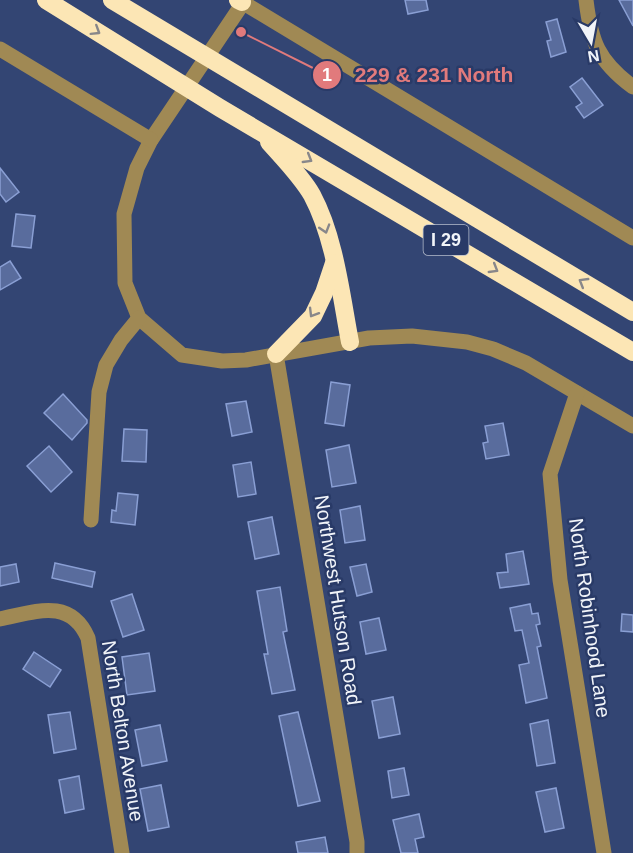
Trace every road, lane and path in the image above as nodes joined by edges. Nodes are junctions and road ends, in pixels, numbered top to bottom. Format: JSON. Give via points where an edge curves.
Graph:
{"nodes":[{"id":1,"x":46,"y":0,"type":"edge"},
{"id":2,"x":112,"y":0,"type":"edge"},
{"id":3,"x":586,"y":0,"type":"edge"},
{"id":4,"x":242,"y":1,"type":"edge"},
{"id":5,"x":0,"y":49,"type":"edge"},
{"id":6,"x":633,"y":87,"type":"edge"},
{"id":7,"x":258,"y":129,"type":"junction"},
{"id":8,"x":151,"y":140,"type":"junction"},
{"id":9,"x":633,"y":238,"type":"edge"},
{"id":10,"x":335,"y":262,"type":"junction"},
{"id":11,"x":633,"y":312,"type":"edge"},
{"id":12,"x":140,"y":318,"type":"junction"},
{"id":13,"x":350,"y":342,"type":"junction"},
{"id":14,"x":633,"y":352,"type":"edge"},
{"id":15,"x":276,"y":354,"type":"junction"},
{"id":16,"x":577,"y":393,"type":"junction"},
{"id":17,"x":633,"y":426,"type":"edge"},
{"id":18,"x":91,"y":520,"type":"dead end"},
{"id":19,"x":0,"y":619,"type":"edge"},
{"id":20,"x":122,"y":853,"type":"edge"},
{"id":21,"x":357,"y":853,"type":"edge"},
{"id":22,"x":604,"y":853,"type":"edge"}],
"edges":[{"from":1,"to":7,"type":"highway","number":"I 29","one_way":true},
{"from":11,"to":2,"type":"highway","number":"I 29","one_way":true},
{"from":3,"to":6,"type":"street","via":[[590,31],[597,48],[612,70]]},
{"from":4,"to":8,"type":"street"},
{"from":4,"to":9,"type":"street"},
{"from":5,"to":8,"type":"street"},
{"from":7,"to":10,"type":"highway","one_way":true,"via":[[312,195]]},
{"from":7,"to":14,"type":"highway","number":"I 29","one_way":true},
{"from":8,"to":12,"type":"street","via":[[137,168],[124,214],[125,283]]},
{"from":10,"to":13,"type":"highway"},
{"from":10,"to":15,"type":"highway","one_way":true,"via":[[313,316]]},
{"from":12,"to":15,"type":"street","via":[[182,355],[222,361]]},
{"from":12,"to":18,"type":"street","via":[[106,365],[99,392]]},
{"from":13,"to":15,"type":"street"},
{"from":13,"to":16,"type":"street","via":[[412,336],[466,342],[518,359]]},
{"from":15,"to":21,"type":"street","name":"Northwest Hutson Road"},
{"from":16,"to":17,"type":"street"},
{"from":16,"to":22,"type":"street","name":"North Robinhood Lane","via":[[550,474],[560,580]]},
{"from":19,"to":20,"type":"street","name":"North Belton Avenue","via":[[52,610],[75,619],[84,629]]}]}
